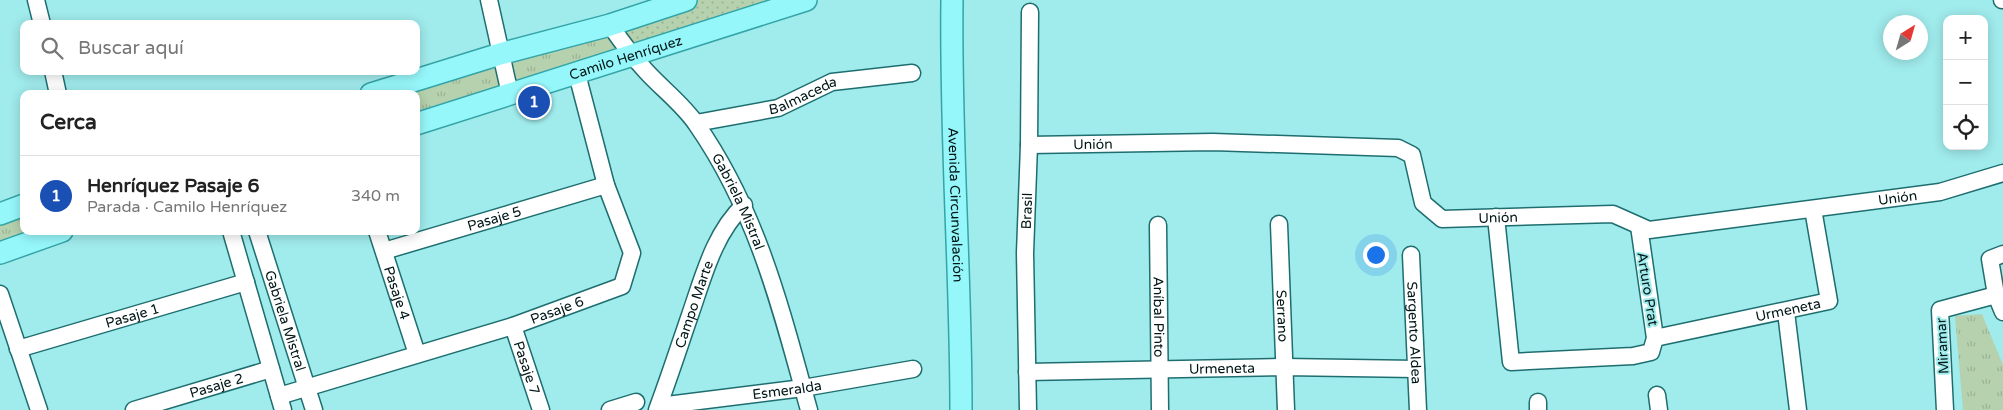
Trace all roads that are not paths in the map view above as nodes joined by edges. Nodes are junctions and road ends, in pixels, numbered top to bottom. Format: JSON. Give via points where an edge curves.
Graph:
{"nodes":[{"id":1,"x":36,"y":0,"type":"edge"},
{"id":2,"x":489,"y":0,"type":"edge"},
{"id":3,"x":686,"y":0,"type":"edge"},
{"id":4,"x":806,"y":0,"type":"edge"},
{"id":5,"x":952,"y":0,"type":"edge"},
{"id":6,"x":1030,"y":12,"type":"dead end"},
{"id":7,"x":41,"y":20,"type":"edge"},
{"id":8,"x":610,"y":25,"type":"junction"},
{"id":9,"x":500,"y":54,"type":"junction"},
{"id":10,"x":631,"y":55,"type":"junction"},
{"id":11,"x":912,"y":73,"type":"dead end"},
{"id":12,"x":577,"y":74,"type":"junction"},
{"id":13,"x":54,"y":75,"type":"edge"},
{"id":14,"x":57,"y":90,"type":"edge"},
{"id":15,"x":384,"y":90,"type":"edge"},
{"id":16,"x":510,"y":94,"type":"junction"},
{"id":17,"x":420,"y":123,"type":"edge"},
{"id":18,"x":696,"y":123,"type":"junction"},
{"id":19,"x":1030,"y":145,"type":"junction"},
{"id":20,"x":2003,"y":173,"type":"edge"},
{"id":21,"x":606,"y":185,"type":"junction"},
{"id":22,"x":744,"y":205,"type":"junction"},
{"id":23,"x":20,"y":206,"type":"edge"},
{"id":24,"x":1813,"y":209,"type":"junction"},
{"id":25,"x":0,"y":214,"type":"edge"},
{"id":26,"x":1496,"y":218,"type":"junction"},
{"id":27,"x":1279,"y":224,"type":"dead end"},
{"id":28,"x":1158,"y":225,"type":"dead end"},
{"id":29,"x":1639,"y":226,"type":"junction"},
{"id":30,"x":51,"y":235,"type":"edge"},
{"id":31,"x":232,"y":235,"type":"edge"},
{"id":32,"x":258,"y":235,"type":"edge"},
{"id":33,"x":378,"y":235,"type":"edge"},
{"id":34,"x":384,"y":251,"type":"junction"},
{"id":35,"x":0,"y":253,"type":"edge"},
{"id":36,"x":1411,"y":255,"type":"dead end"},
{"id":37,"x":1996,"y":256,"type":"edge"},
{"id":38,"x":246,"y":282,"type":"junction"},
{"id":39,"x":0,"y":294,"type":"edge"},
{"id":40,"x":1996,"y":295,"type":"junction"},
{"id":41,"x":1786,"y":312,"type":"junction"},
{"id":42,"x":2003,"y":312,"type":"edge"},
{"id":43,"x":513,"y":326,"type":"junction"},
{"id":44,"x":1653,"y":345,"type":"junction"},
{"id":45,"x":18,"y":349,"type":"junction"},
{"id":46,"x":416,"y":354,"type":"junction"},
{"id":47,"x":1284,"y":368,"type":"junction"},
{"id":48,"x":271,"y":369,"type":"junction"},
{"id":49,"x":914,"y":369,"type":"dead end"},
{"id":50,"x":1160,"y":369,"type":"junction"},
{"id":51,"x":1416,"y":369,"type":"junction"},
{"id":52,"x":1027,"y":372,"type":"junction"},
{"id":53,"x":307,"y":387,"type":"junction"},
{"id":54,"x":803,"y":388,"type":"junction"},
{"id":55,"x":636,"y":402,"type":"dead end"},
{"id":56,"x":281,"y":403,"type":"edge"},
{"id":57,"x":658,"y":408,"type":"edge"},
{"id":58,"x":39,"y":410,"type":"edge"},
{"id":59,"x":134,"y":410,"type":"edge"},
{"id":60,"x":314,"y":410,"type":"edge"},
{"id":61,"x":541,"y":410,"type":"edge"},
{"id":62,"x":610,"y":410,"type":"edge"},
{"id":63,"x":809,"y":410,"type":"edge"},
{"id":64,"x":961,"y":410,"type":"edge"},
{"id":65,"x":1028,"y":410,"type":"edge"},
{"id":66,"x":1160,"y":410,"type":"edge"},
{"id":67,"x":1286,"y":410,"type":"edge"},
{"id":68,"x":1418,"y":410,"type":"edge"},
{"id":69,"x":1798,"y":410,"type":"edge"},
{"id":70,"x":1945,"y":410,"type":"edge"}],
"edges":[{"from":1,"to":7,"type":"street"},
{"from":2,"to":9,"type":"street"},
{"from":3,"to":8,"type":"main road"},
{"from":4,"to":10,"type":"main road","name":"Camilo Henríquez"},
{"from":5,"to":64,"type":"main road","name":"Avenida Circunvalación","via":[[951,83]]},
{"from":6,"to":19,"type":"street","name":"Brasil"},
{"from":8,"to":9,"type":"main road"},
{"from":8,"to":10,"type":"street","name":"Gabriela Mistral"},
{"from":9,"to":15,"type":"main road"},
{"from":9,"to":16,"type":"street"},
{"from":10,"to":12,"type":"main road","name":"Camilo Henríquez"},
{"from":10,"to":18,"type":"street","name":"Gabriela Mistral"},
{"from":11,"to":18,"type":"street","name":"Balmaceda","via":[[832,82],[778,108]]},
{"from":12,"to":16,"type":"main road","name":"Camilo Henríquez"},
{"from":12,"to":21,"type":"street","name":"Pasaje 6"},
{"from":13,"to":14,"type":"street"},
{"from":16,"to":17,"type":"main road","name":"Camilo Henríquez"},
{"from":18,"to":22,"type":"street","name":"Gabriela Mistral"},
{"from":19,"to":26,"type":"street","name":"Unión","via":[[1213,142],[1398,148],[1412,155],[1423,203],[1442,219]]},
{"from":19,"to":52,"type":"street","name":"Brasil","via":[[1025,253]]},
{"from":20,"to":24,"type":"street","name":"Unión","via":[[1940,192]]},
{"from":21,"to":34,"type":"street","name":"Pasaje 5"},
{"from":21,"to":43,"type":"street","name":"Pasaje 6","via":[[632,253],[622,286]]},
{"from":22,"to":54,"type":"street","name":"Gabriela Mistral","via":[[764,254]]},
{"from":22,"to":57,"type":"street","name":"Campo Marte","via":[[720,236]]},
{"from":23,"to":25,"type":"main road"},
{"from":24,"to":29,"type":"street","name":"Unión","via":[[1649,230]]},
{"from":24,"to":41,"type":"street","name":"Urmeneta","via":[[1829,301]]},
{"from":26,"to":29,"type":"street","name":"Unión","via":[[1613,214]]},
{"from":26,"to":44,"type":"street","name":"Urmeneta","via":[[1511,362],[1633,356]]},
{"from":27,"to":47,"type":"street","name":"Serrano"},
{"from":28,"to":50,"type":"street","name":"Aníbal Pinto"},
{"from":29,"to":44,"type":"street","name":"Arturo Prat"},
{"from":30,"to":35,"type":"main road"},
{"from":31,"to":38,"type":"street","name":"Gabriela Mistral"},
{"from":32,"to":53,"type":"street","name":"Gabriela Mistral"},
{"from":33,"to":34,"type":"street","name":"Pasaje 4"},
{"from":34,"to":46,"type":"street","name":"Pasaje 4"},
{"from":36,"to":51,"type":"street","name":"Sargento Aldea"},
{"from":37,"to":40,"type":"street"},
{"from":38,"to":45,"type":"street","name":"Pasaje 1"},
{"from":38,"to":48,"type":"street","name":"Gabriela Mistral"},
{"from":39,"to":45,"type":"street"},
{"from":40,"to":42,"type":"street"},
{"from":40,"to":70,"type":"street","name":"Miramar","via":[[1940,310]]},
{"from":41,"to":44,"type":"street","name":"Urmeneta"},
{"from":41,"to":69,"type":"street"},
{"from":43,"to":46,"type":"street","name":"Pasaje 6"},
{"from":43,"to":61,"type":"street","name":"Pasaje 7"},
{"from":45,"to":58,"type":"street"},
{"from":46,"to":53,"type":"street","name":"Pasaje 6"},
{"from":47,"to":50,"type":"street","name":"Urmeneta"},
{"from":47,"to":51,"type":"street","name":"Urmeneta"},
{"from":47,"to":67,"type":"street","name":"Serrano"},
{"from":48,"to":56,"type":"street","name":"Gabriela Mistral"},
{"from":48,"to":59,"type":"street","name":"Pasaje 2"},
{"from":49,"to":54,"type":"street","name":"Esmeralda"},
{"from":50,"to":52,"type":"street","name":"Urmeneta"},
{"from":50,"to":66,"type":"street","name":"Aníbal Pinto"},
{"from":51,"to":68,"type":"street","name":"Sargento Aldea"},
{"from":52,"to":65,"type":"street","name":"Brasil"},
{"from":53,"to":56,"type":"street","name":"Pasaje 6"},
{"from":53,"to":60,"type":"street","name":"Gabriela Mistral"},
{"from":54,"to":57,"type":"street","name":"Esmeralda"},
{"from":54,"to":63,"type":"street","name":"Gabriela Mistral"},
{"from":55,"to":62,"type":"street"}]}
